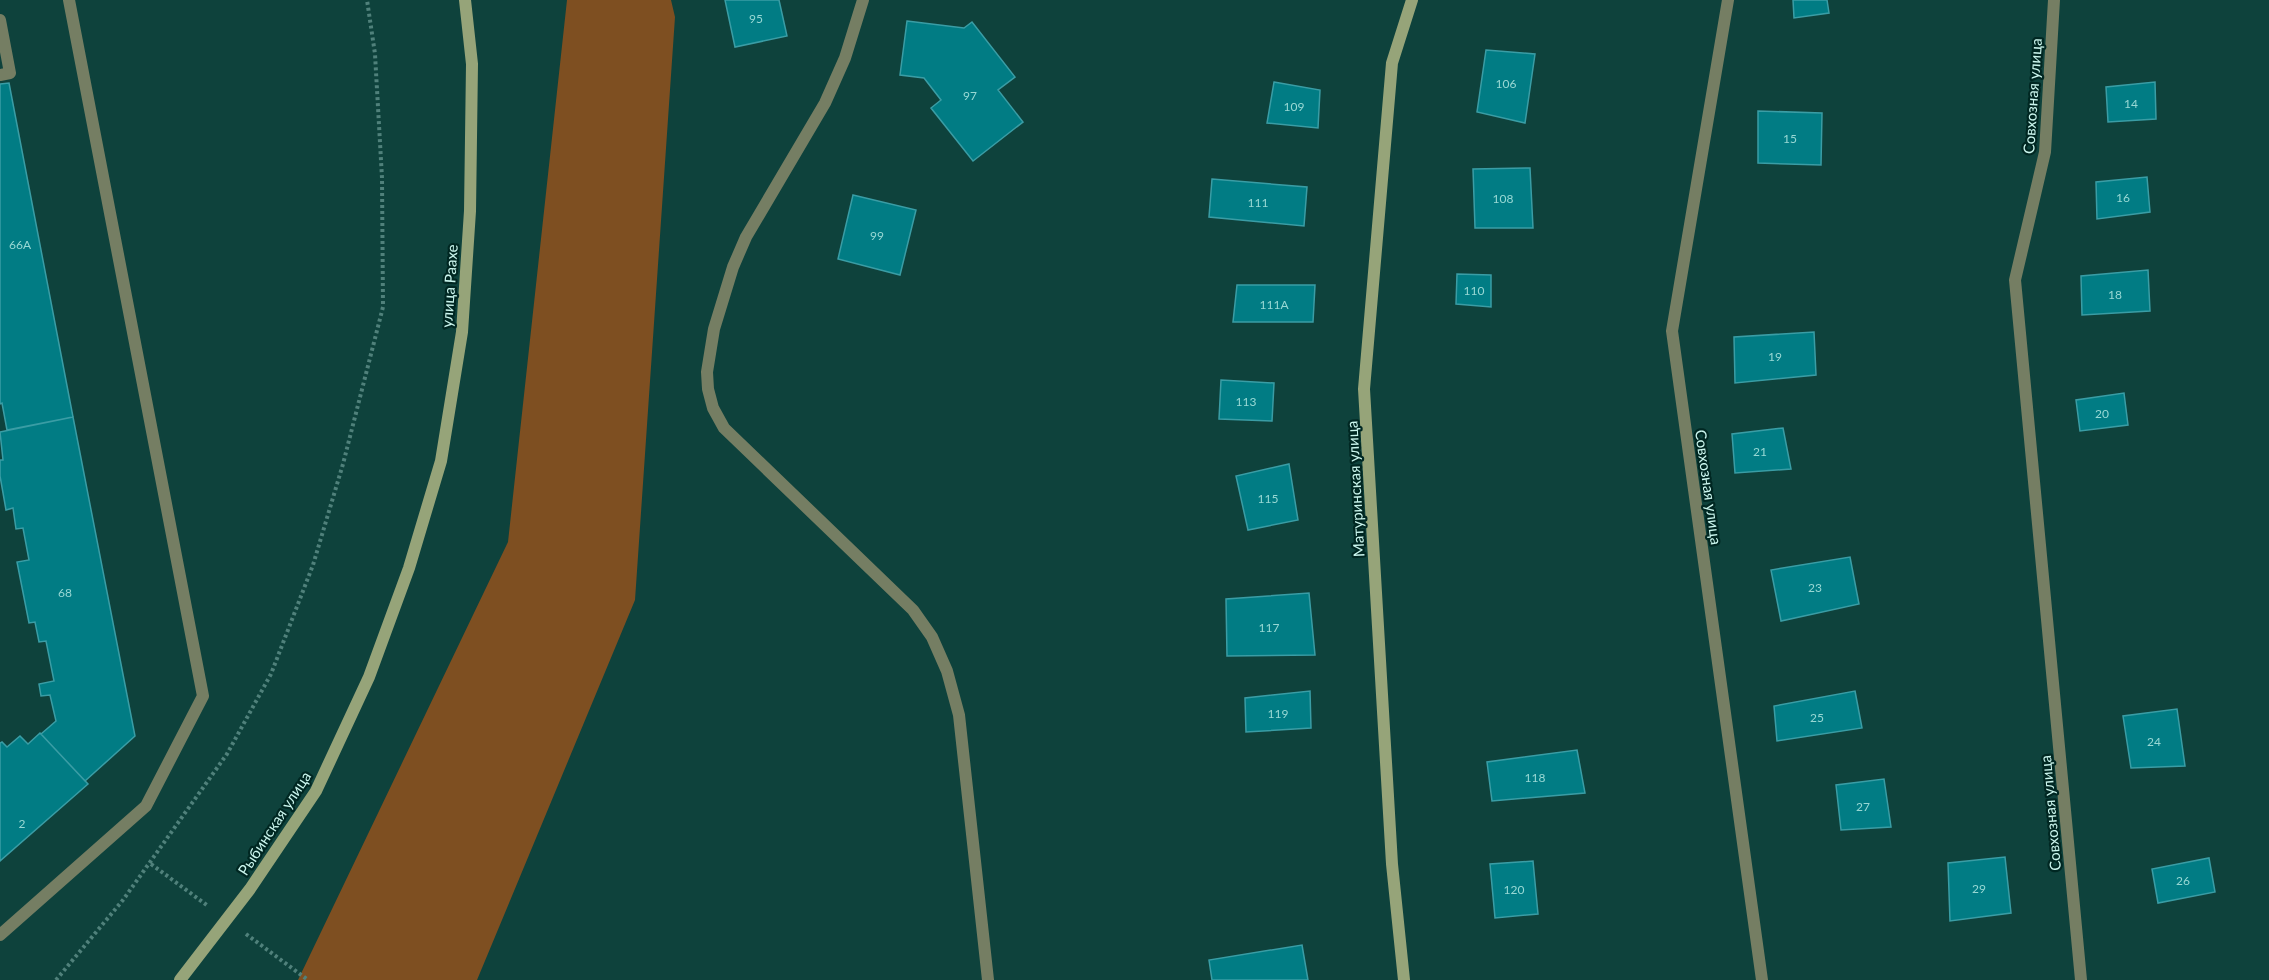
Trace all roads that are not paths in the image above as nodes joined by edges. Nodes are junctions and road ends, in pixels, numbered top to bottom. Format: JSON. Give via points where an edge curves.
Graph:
{"nodes":[{"id":1,"x":69,"y":0,"type":"edge"},
{"id":2,"x":465,"y":0,"type":"edge"},
{"id":3,"x":863,"y":0,"type":"edge"},
{"id":4,"x":1412,"y":0,"type":"edge"},
{"id":5,"x":1728,"y":0,"type":"edge"},
{"id":6,"x":2054,"y":0,"type":"edge"},
{"id":7,"x":0,"y":20,"type":"edge"},
{"id":8,"x":0,"y":75,"type":"edge"},
{"id":9,"x":409,"y":568,"type":"joint"},
{"id":10,"x":0,"y":935,"type":"edge"},
{"id":11,"x":180,"y":980,"type":"edge"},
{"id":12,"x":988,"y":980,"type":"edge"},
{"id":13,"x":1404,"y":980,"type":"edge"},
{"id":14,"x":1762,"y":980,"type":"edge"},
{"id":15,"x":2081,"y":980,"type":"edge"}],
"edges":[{"from":1,"to":10,"type":"street","via":[[203,696],[146,806]]},
{"from":2,"to":9,"type":"main road","name":"улица Раахе","via":[[472,64],[470,211],[462,332],[441,461]]},
{"from":3,"to":12,"type":"street","via":[[845,58],[825,103],[738,253],[714,329],[708,389],[724,428],[913,610],[932,637],[947,670],[959,715]]},
{"from":4,"to":13,"type":"main road","name":"Матуринская улица","via":[[1392,63],[1364,389],[1392,864]]},
{"from":5,"to":14,"type":"street","name":"Совхозная улица","via":[[1672,331]]},
{"from":6,"to":15,"type":"street","name":"Совхозная улица","via":[[2044,152],[2015,280]]},
{"from":7,"to":8,"type":"street","via":[[10,74]]},
{"from":9,"to":11,"type":"main road","name":"Рыбинская улица","via":[[369,677],[316,791],[250,889]]}]}
